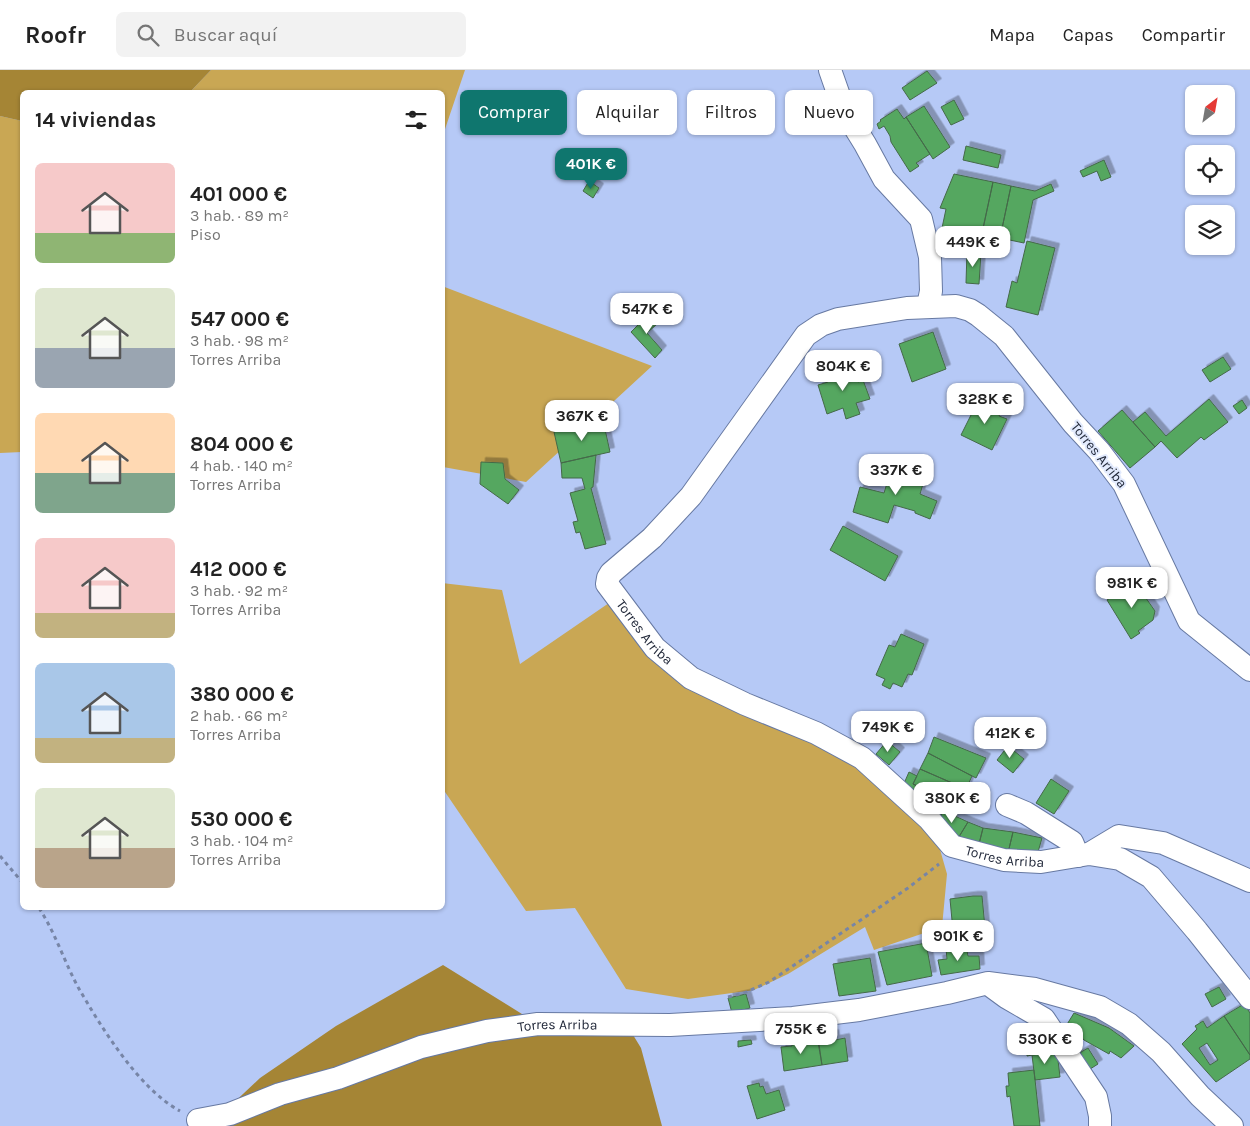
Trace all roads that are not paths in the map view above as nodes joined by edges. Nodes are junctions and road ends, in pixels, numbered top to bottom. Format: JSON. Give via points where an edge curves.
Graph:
{"nodes":[{"id":1,"x":830,"y":70,"type":"edge"},
{"id":2,"x":928,"y":306,"type":"junction"},
{"id":3,"x":1250,"y":670,"type":"edge"},
{"id":4,"x":1006,"y":805,"type":"dead end"},
{"id":5,"x":1083,"y":855,"type":"junction"},
{"id":6,"x":1250,"y":881,"type":"edge"},
{"id":7,"x":988,"y":983,"type":"junction"},
{"id":8,"x":1250,"y":998,"type":"edge"},
{"id":9,"x":198,"y":1120,"type":"road end"},
{"id":10,"x":1100,"y":1126,"type":"edge"},
{"id":11,"x":1232,"y":1126,"type":"edge"}],
"edges":[{"from":1,"to":2,"type":"street","via":[[844,110],[884,179],[921,219],[930,257]]},
{"from":2,"to":3,"type":"street","name":"Torres Arriba","via":[[956,306],[970,310],[1004,336],[1124,484],[1189,621]]},
{"from":2,"to":5,"type":"street","name":"Torres Arriba","via":[[838,319],[806,335],[691,496],[652,538],[611,573],[607,584],[655,648],[691,678],[816,732],[862,758],[929,819],[952,846],[1004,860],[1041,862]]},
{"from":4,"to":5,"type":"street","via":[[1026,813],[1072,842]]},
{"from":5,"to":6,"type":"street","name":"Torres Arriba","via":[[1119,836],[1163,843]]},
{"from":5,"to":8,"type":"street","name":"Torres Arriba","via":[[1120,859],[1150,877]]},
{"from":7,"to":9,"type":"street","name":"Torres Arriba","via":[[859,1010],[793,1018],[670,1025],[538,1024],[487,1032],[421,1047],[230,1114]]},
{"from":7,"to":10,"type":"street","via":[[1044,1019],[1096,1097]]},
{"from":7,"to":11,"type":"street","name":"Torres Arriba","via":[[1035,989],[1100,1007],[1129,1024],[1161,1052]]}]}
